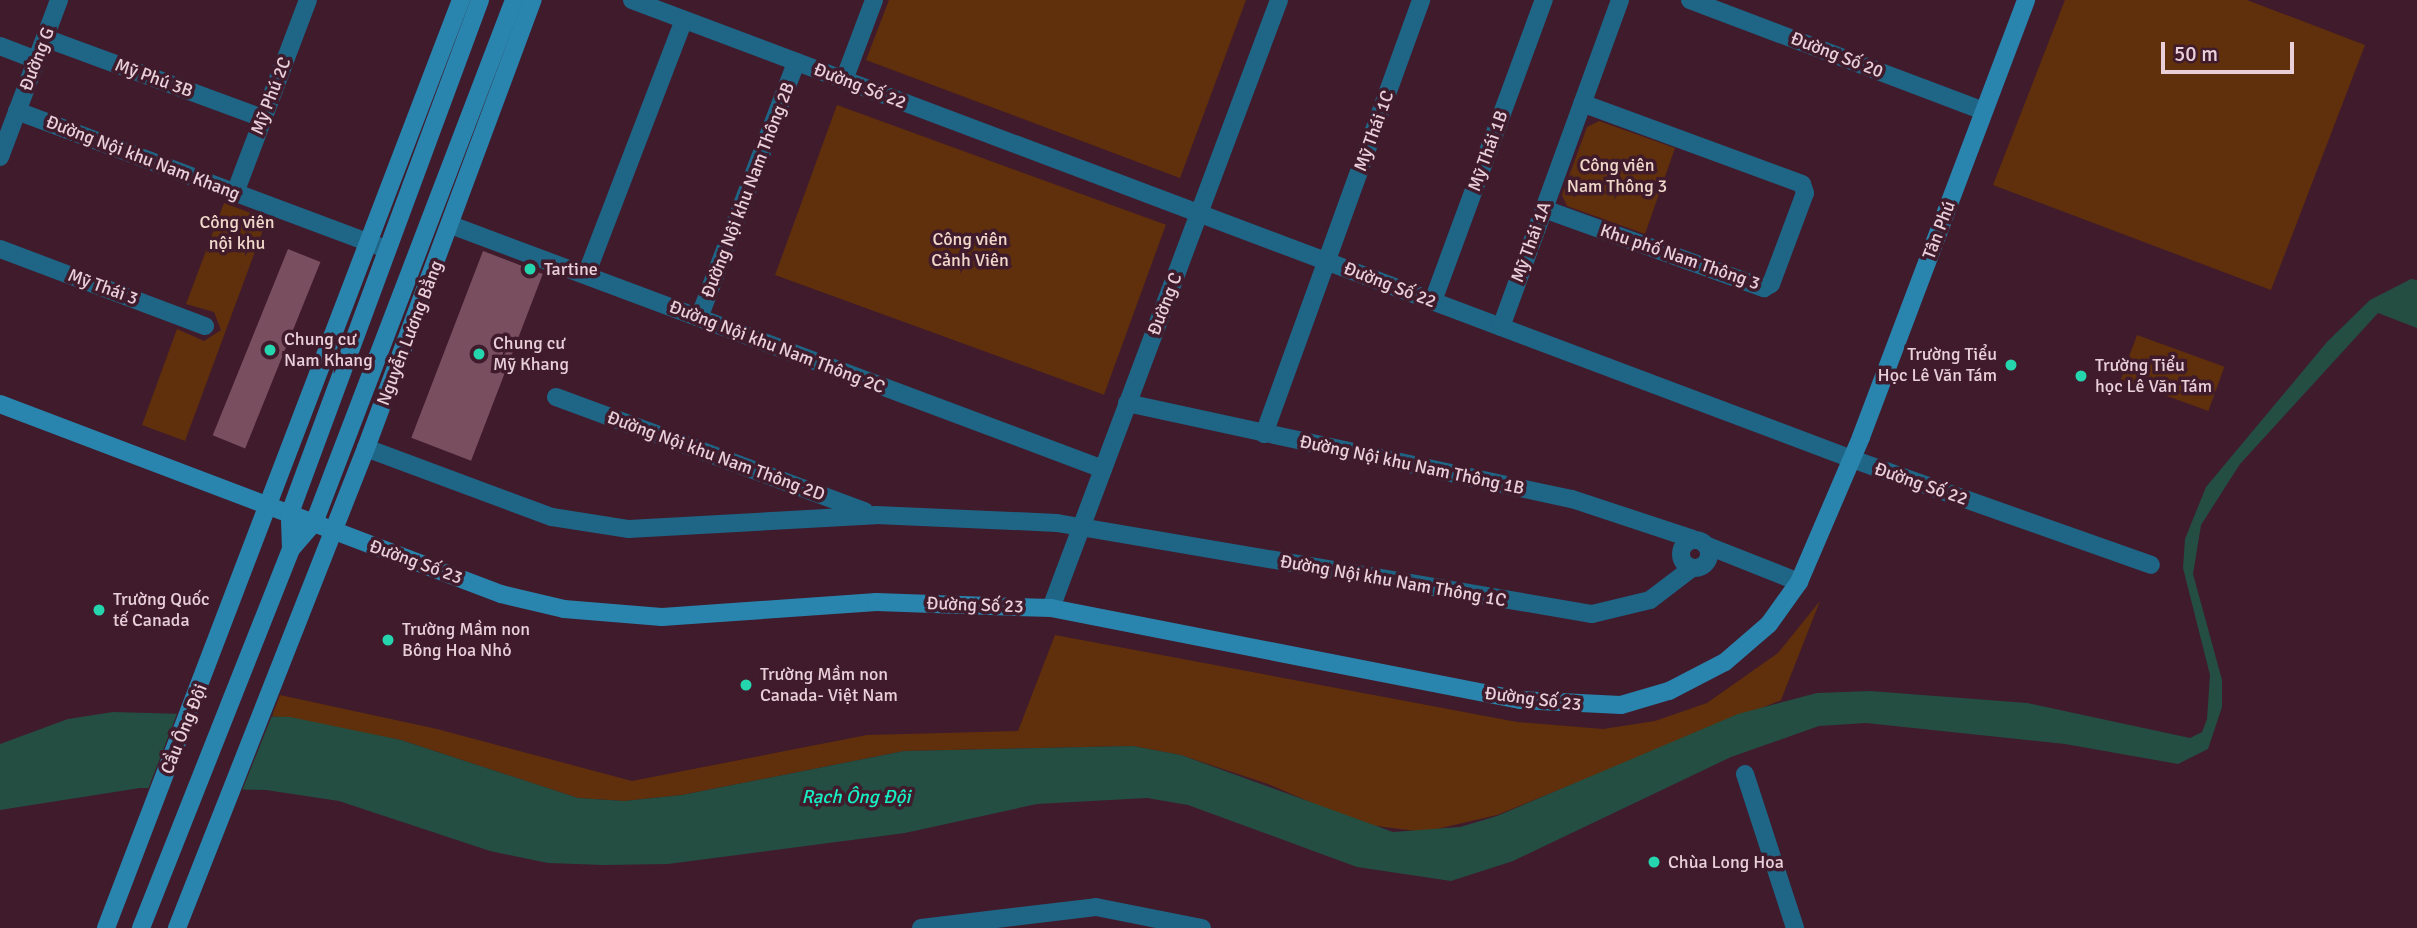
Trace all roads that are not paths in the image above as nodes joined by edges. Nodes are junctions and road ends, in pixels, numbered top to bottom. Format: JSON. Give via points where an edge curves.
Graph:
{"nodes":[{"id":1,"x":59,"y":0,"type":"edge"},
{"id":2,"x":461,"y":0,"type":"edge"},
{"id":3,"x":480,"y":0,"type":"edge"},
{"id":4,"x":514,"y":0,"type":"edge"},
{"id":5,"x":533,"y":0,"type":"edge"},
{"id":6,"x":632,"y":0,"type":"edge"},
{"id":7,"x":874,"y":0,"type":"edge"},
{"id":8,"x":1279,"y":0,"type":"edge"},
{"id":9,"x":1421,"y":0,"type":"edge"},
{"id":10,"x":1544,"y":0,"type":"edge"},
{"id":11,"x":1620,"y":0,"type":"edge"},
{"id":12,"x":1690,"y":0,"type":"edge"},
{"id":13,"x":2026,"y":0,"type":"edge"},
{"id":14,"x":301,"y":2,"type":"edge"},
{"id":15,"x":684,"y":20,"type":"junction"},
{"id":16,"x":45,"y":38,"type":"junction"},
{"id":17,"x":0,"y":46,"type":"edge"},
{"id":18,"x":37,"y":60,"type":"junction"},
{"id":19,"x":796,"y":62,"type":"junction"},
{"id":20,"x":844,"y":80,"type":"junction"},
{"id":21,"x":1582,"y":103,"type":"junction"},
{"id":22,"x":17,"y":111,"type":"junction"},
{"id":23,"x":1984,"y":111,"type":"junction"},
{"id":24,"x":263,"y":118,"type":"junction"},
{"id":25,"x":0,"y":157,"type":"edge"},
{"id":26,"x":235,"y":192,"type":"junction"},
{"id":27,"x":1544,"y":209,"type":"junction"},
{"id":28,"x":1199,"y":213,"type":"junction"},
{"id":29,"x":451,"y":225,"type":"junction"},
{"id":30,"x":369,"y":243,"type":"junction"},
{"id":31,"x":0,"y":249,"type":"edge"},
{"id":32,"x":387,"y":250,"type":"junction"},
{"id":33,"x":1327,"y":261,"type":"junction"},
{"id":34,"x":586,"y":275,"type":"junction"},
{"id":35,"x":1433,"y":301,"type":"junction"},
{"id":36,"x":699,"y":318,"type":"junction"},
{"id":37,"x":205,"y":326,"type":"dead end"},
{"id":38,"x":1501,"y":327,"type":"junction"},
{"id":39,"x":556,"y":397,"type":"dead end"},
{"id":40,"x":1127,"y":403,"type":"junction"},
{"id":41,"x":0,"y":404,"type":"edge"},
{"id":42,"x":1264,"y":435,"type":"junction"},
{"id":43,"x":366,"y":449,"type":"junction"},
{"id":44,"x":1852,"y":459,"type":"junction"},
{"id":45,"x":1103,"y":469,"type":"junction"},
{"id":46,"x":271,"y":506,"type":"junction"},
{"id":47,"x":290,"y":513,"type":"junction"},
{"id":48,"x":876,"y":515,"type":"junction"},
{"id":49,"x":314,"y":523,"type":"junction"},
{"id":50,"x":1082,"y":526,"type":"junction"},
{"id":51,"x":334,"y":531,"type":"junction"},
{"id":52,"x":1701,"y":543,"type":"junction"},
{"id":53,"x":291,"y":549,"type":"junction"},
{"id":54,"x":2151,"y":565,"type":"dead end"},
{"id":55,"x":1799,"y":582,"type":"junction"},
{"id":56,"x":1051,"y":608,"type":"junction"},
{"id":57,"x":249,"y":651,"type":"joint"},
{"id":58,"x":1745,"y":774,"type":"dead end"},
{"id":59,"x":1013,"y":922,"type":"edge"},
{"id":60,"x":1175,"y":926,"type":"edge"},
{"id":61,"x":106,"y":928,"type":"edge"},
{"id":62,"x":141,"y":928,"type":"edge"},
{"id":63,"x":177,"y":928,"type":"edge"},
{"id":64,"x":921,"y":928,"type":"edge"},
{"id":65,"x":1202,"y":928,"type":"edge"},
{"id":66,"x":1795,"y":928,"type":"edge"}],
"edges":[{"from":1,"to":16,"type":"street","name":"Đường G"},
{"from":2,"to":30,"type":"main road"},
{"from":3,"to":32,"type":"main road","name":"Nguyễn Lương Bằng"},
{"from":4,"to":49,"type":"main road","name":"Nguyễn Lương Bằng"},
{"from":5,"to":29,"type":"main road","name":"Nguyễn Lương Bằng"},
{"from":6,"to":15,"type":"street","name":"Đường Số 22"},
{"from":7,"to":20,"type":"street"},
{"from":8,"to":28,"type":"street","name":"Đường C"},
{"from":9,"to":33,"type":"street","name":"Mỹ Thái 1C"},
{"from":10,"to":35,"type":"street","name":"Mỹ Thái 1B"},
{"from":11,"to":21,"type":"street","name":"Mỹ Thái 1A"},
{"from":12,"to":23,"type":"street","name":"Đường Số 20"},
{"from":13,"to":23,"type":"main road","name":"Tân Phú"},
{"from":14,"to":24,"type":"street","name":"Mỹ Phú 2C"},
{"from":15,"to":19,"type":"street","name":"Đường Số 22"},
{"from":15,"to":34,"type":"street"},
{"from":16,"to":18,"type":"street","name":"Đường G"},
{"from":16,"to":24,"type":"street","name":"Mỹ Phú 3B"},
{"from":17,"to":18,"type":"street"},
{"from":18,"to":22,"type":"street","name":"Đường G"},
{"from":19,"to":20,"type":"street","name":"Đường Số 22"},
{"from":19,"to":36,"type":"street","name":"Đường Nội khu Nam Thông 2B"},
{"from":20,"to":28,"type":"street","name":"Đường Số 22"},
{"from":21,"to":27,"type":"street","name":"Mỹ Thái 1A"},
{"from":21,"to":27,"type":"street","name":"Khu phố Nam Thông 3","via":[[1802,184],[1805,192],[1771,284],[1764,288]]},
{"from":22,"to":25,"type":"street","name":"Đường G"},
{"from":22,"to":26,"type":"street","name":"Đường Nội khu Nam Khang"},
{"from":23,"to":44,"type":"main road","name":"Tân Phú"},
{"from":24,"to":26,"type":"street","name":"Mỹ Phú 2C"},
{"from":26,"to":30,"type":"street","name":"Đường Nội khu Nam Khang"},
{"from":27,"to":38,"type":"street","name":"Mỹ Thái 1A"},
{"from":28,"to":33,"type":"street","name":"Đường Số 22"},
{"from":28,"to":40,"type":"street","name":"Đường C"},
{"from":29,"to":34,"type":"street","name":"Đường Nội khu Nam Thông 2C"},
{"from":29,"to":43,"type":"main road","name":"Nguyễn Lương Bằng"},
{"from":30,"to":32,"type":"street","name":"Đường Nội khu Nam Khang"},
{"from":30,"to":46,"type":"main road"},
{"from":31,"to":37,"type":"street","name":"Mỹ Thái 3"},
{"from":32,"to":47,"type":"main road","name":"Nguyễn Lương Bằng"},
{"from":33,"to":35,"type":"street","name":"Đường Số 22"},
{"from":33,"to":42,"type":"street","name":"Mỹ Thái 1C"},
{"from":34,"to":36,"type":"street","name":"Đường Nội khu Nam Thông 2C"},
{"from":35,"to":38,"type":"street","name":"Đường Số 22"},
{"from":36,"to":45,"type":"street","name":"Đường Nội khu Nam Thông 2C"},
{"from":38,"to":44,"type":"street","name":"Đường Số 22"},
{"from":39,"to":48,"type":"street","name":"Đường Nội khu Nam Thông 2D"},
{"from":40,"to":42,"type":"street","name":"Đường Nội khu Nam Thông 1B"},
{"from":40,"to":45,"type":"street","name":"Đường C"},
{"from":41,"to":46,"type":"main road","name":"Đường Số 23"},
{"from":42,"to":52,"type":"street","name":"Đường Nội khu Nam Thông 1B","via":[[1572,499]]},
{"from":43,"to":48,"type":"street","name":"Đường Nội khu Nam Thông 2D","via":[[522,508],[604,526],[685,528]]},
{"from":43,"to":51,"type":"main road","name":"Nguyễn Lương Bằng"},
{"from":44,"to":54,"type":"street","name":"Đường Số 22"},
{"from":44,"to":55,"type":"main road","name":"Đường Số 23"},
{"from":45,"to":50,"type":"street","name":"Đường C"},
{"from":46,"to":47,"type":"main road","name":"Đường Số 23"},
{"from":46,"to":61,"type":"main road","name":"Cầu Ông Đội"},
{"from":47,"to":49,"type":"main road","name":"Đường Số 23"},
{"from":47,"to":53,"type":"main road","name":"Nguyễn Lương Bằng"},
{"from":48,"to":50,"type":"street","name":"Đường Nội khu Nam Thông 2D"},
{"from":49,"to":51,"type":"main road","name":"Đường Số 23"},
{"from":49,"to":53,"type":"main road","name":"Nguyễn Lương Bằng"},
{"from":50,"to":52,"type":"street","name":"Đường Nội khu Nam Thông 1C","via":[[1576,613],[1639,605],[1671,588],[1692,568],[1681,554]]},
{"from":50,"to":56,"type":"street","name":"Đường C"},
{"from":51,"to":56,"type":"main road","name":"Đường Số 23","via":[[501,594],[608,614],[696,616],[876,602]]},
{"from":51,"to":63,"type":"main road","name":"Nguyễn Lương Bằng"},
{"from":52,"to":55,"type":"street","name":"Đường Nội khu Nam Thông 1B"},
{"from":53,"to":57,"type":"main road","name":"Nguyễn Lương Bằng"},
{"from":55,"to":56,"type":"main road","name":"Đường Số 23","via":[[1769,624],[1718,666],[1653,697],[1606,706],[1520,700]]},
{"from":57,"to":62,"type":"main road","name":"Cầu Ông Đội"},
{"from":58,"to":66,"type":"street"},
{"from":59,"to":60,"type":"street","via":[[1096,907]]},
{"from":59,"to":64,"type":"street"},
{"from":60,"to":65,"type":"street"}]}
